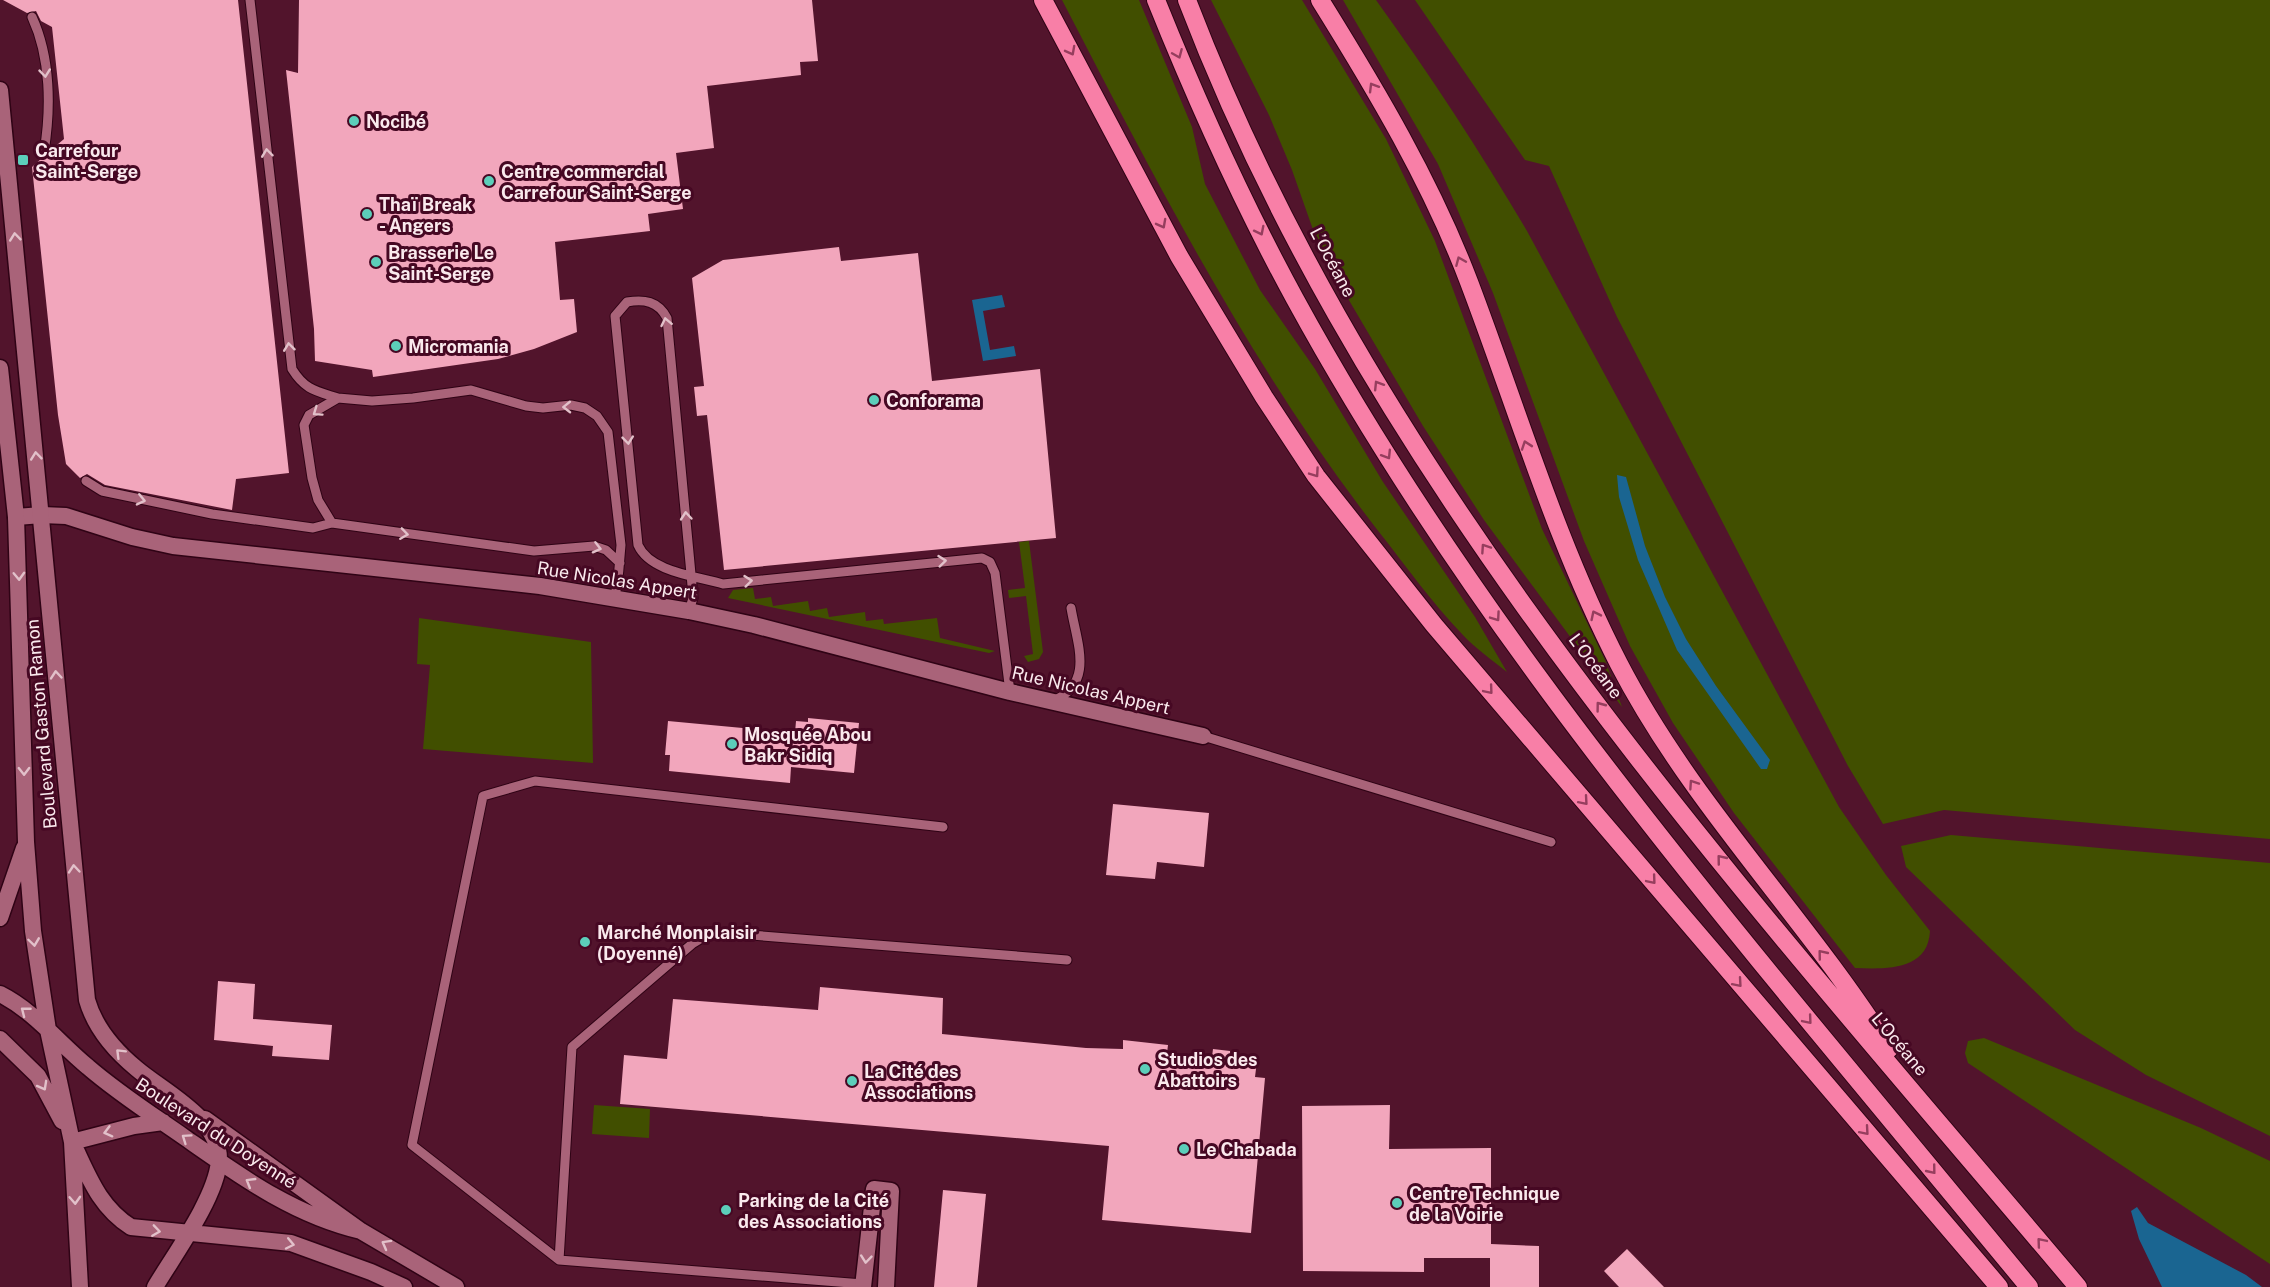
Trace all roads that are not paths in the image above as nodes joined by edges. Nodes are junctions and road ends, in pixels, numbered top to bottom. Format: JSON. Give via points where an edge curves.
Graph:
{"nodes":[{"id":1,"x":250,"y":0,"type":"edge"},
{"id":2,"x":1043,"y":0,"type":"edge"},
{"id":3,"x":1156,"y":0,"type":"edge"},
{"id":4,"x":1187,"y":0,"type":"edge"},
{"id":5,"x":1320,"y":0,"type":"edge"},
{"id":6,"x":32,"y":17,"type":"dead end"},
{"id":7,"x":0,"y":90,"type":"edge"},
{"id":8,"x":44,"y":152,"type":"dead end"},
{"id":9,"x":0,"y":368,"type":"edge"},
{"id":10,"x":338,"y":398,"type":"junction"},
{"id":11,"x":86,"y":481,"type":"dead end"},
{"id":12,"x":42,"y":515,"type":"junction"},
{"id":13,"x":16,"y":517,"type":"junction"},
{"id":14,"x":332,"y":523,"type":"junction"},
{"id":15,"x":620,"y":563,"type":"junction"},
{"id":16,"x":691,"y":574,"type":"junction"},
{"id":17,"x":615,"y":598,"type":"junction"},
{"id":18,"x":1071,"y":608,"type":"dead end"},
{"id":19,"x":689,"y":611,"type":"junction"},
{"id":20,"x":1010,"y":692,"type":"junction"},
{"id":21,"x":1051,"y":702,"type":"junction"},
{"id":22,"x":1203,"y":736,"type":"joint"},
{"id":23,"x":943,"y":827,"type":"dead end"},
{"id":24,"x":26,"y":842,"type":"junction"},
{"id":25,"x":1551,"y":842,"type":"dead end"},
{"id":26,"x":0,"y":918,"type":"edge"},
{"id":27,"x":1067,"y":960,"type":"dead end"},
{"id":28,"x":0,"y":994,"type":"edge"},
{"id":29,"x":48,"y":1030,"type":"junction"},
{"id":30,"x":0,"y":1039,"type":"edge"},
{"id":31,"x":1926,"y":1107,"type":"junction"},
{"id":32,"x":199,"y":1115,"type":"junction"},
{"id":33,"x":163,"y":1122,"type":"junction"},
{"id":34,"x":72,"y":1142,"type":"junction"},
{"id":35,"x":219,"y":1161,"type":"junction"},
{"id":36,"x":361,"y":1230,"type":"junction"},
{"id":37,"x":187,"y":1234,"type":"junction"},
{"id":38,"x":559,"y":1260,"type":"junction"},
{"id":39,"x":863,"y":1286,"type":"edge"},
{"id":40,"x":886,"y":1286,"type":"edge"},
{"id":41,"x":80,"y":1287,"type":"edge"},
{"id":42,"x":155,"y":1287,"type":"edge"},
{"id":43,"x":404,"y":1287,"type":"edge"},
{"id":44,"x":456,"y":1287,"type":"edge"},
{"id":45,"x":1999,"y":1287,"type":"edge"},
{"id":46,"x":2029,"y":1287,"type":"edge"},
{"id":47,"x":2078,"y":1287,"type":"edge"}],
"edges":[{"from":10,"to":1,"type":"lane","one_way":true,"via":[[311,390],[292,369]]},
{"from":2,"to":45,"type":"highway","one_way":true,"via":[[1179,256],[1316,476],[1427,616]]},
{"from":3,"to":46,"type":"highway","one_way":true,"via":[[1220,149],[1294,298],[1390,460],[1470,581],[1674,856]]},
{"from":31,"to":4,"type":"highway","name":"L’Océane","one_way":true,"via":[[1757,904],[1561,655],[1409,435],[1305,255],[1225,91]]},
{"from":31,"to":5,"type":"highway","one_way":true,"via":[[1854,993],[1694,786],[1620,665],[1546,500],[1442,218],[1391,118]]},
{"from":6,"to":8,"type":"lane","one_way":true,"via":[[41,37],[50,116]]},
{"from":12,"to":7,"type":"main road","name":"Boulevard Gaston Ramon","one_way":true},
{"from":9,"to":13,"type":"main road","name":"Boulevard Gaston Ramon"},
{"from":10,"to":14,"type":"lane","one_way":true,"via":[[309,415],[304,425],[318,500]]},
{"from":15,"to":10,"type":"lane","one_way":true,"via":[[608,432],[597,416],[585,408],[526,406],[471,390],[372,401]]},
{"from":11,"to":14,"type":"lane","one_way":true,"via":[[102,491],[212,514],[313,528]]},
{"from":12,"to":13,"type":"main road","name":"Rue Nicolas Appert"},
{"from":12,"to":17,"type":"main road","name":"Rue Nicolas Appert","via":[[66,516],[132,537],[183,547],[540,586]]},
{"from":32,"to":12,"type":"main road","name":"Boulevard Gaston Ramon","one_way":true,"via":[[116,1049],[99,1028],[87,1000]]},
{"from":13,"to":24,"type":"main road","name":"Boulevard Gaston Ramon","one_way":true},
{"from":14,"to":15,"type":"lane","one_way":true,"via":[[534,551],[594,546],[606,550]]},
{"from":15,"to":17,"type":"lane"},
{"from":16,"to":16,"type":"lane","one_way":true,"via":[[667,318],[662,307],[651,302],[627,302],[615,316],[638,545],[652,563]]},
{"from":16,"to":19,"type":"lane","via":[[693,598]]},
{"from":16,"to":20,"type":"lane","one_way":true,"via":[[723,584],[982,558],[990,562],[995,573]]},
{"from":17,"to":19,"type":"main road","name":"Rue Nicolas Appert"},
{"from":18,"to":21,"type":"lane","via":[[1079,680],[1068,695]]},
{"from":19,"to":20,"type":"main road","name":"Rue Nicolas Appert"},
{"from":20,"to":21,"type":"main road","name":"Rue Nicolas Appert"},
{"from":21,"to":22,"type":"main road","name":"Rue Nicolas Appert"},
{"from":22,"to":25,"type":"lane"},
{"from":23,"to":38,"type":"lane","via":[[535,781],[483,796],[412,1145]]},
{"from":24,"to":26,"type":"main road"},
{"from":24,"to":29,"type":"main road","name":"Boulevard Gaston Ramon","one_way":true,"via":[[33,931]]},
{"from":27,"to":38,"type":"lane","via":[[712,932],[692,944],[572,1047]]},
{"from":29,"to":28,"type":"main road","name":"Boulevard du Doyenné","one_way":true},
{"from":29,"to":33,"type":"main road","name":"Boulevard du Doyenné","via":[[115,1089]]},
{"from":29,"to":34,"type":"main road","name":"Boulevard Gaston Ramon"},
{"from":30,"to":34,"type":"main road","one_way":true,"via":[[38,1076]]},
{"from":47,"to":31,"type":"highway","name":"L’Océane","one_way":true},
{"from":32,"to":35,"type":"main road","name":"Boulevard Gaston Ramon","via":[[216,1143]]},
{"from":32,"to":36,"type":"main road","name":"Boulevard du Doyenné"},
{"from":33,"to":34,"type":"main road","one_way":true},
{"from":35,"to":33,"type":"main road","name":"Boulevard du Doyenné","one_way":true},
{"from":34,"to":37,"type":"main road","one_way":true,"via":[[97,1195],[115,1216],[131,1227]]},
{"from":34,"to":41,"type":"main road","name":"Boulevard Gaston Ramon","one_way":true},
{"from":36,"to":35,"type":"main road","name":"Boulevard du Doyenné","one_way":true,"via":[[303,1213]]},
{"from":35,"to":37,"type":"main road","via":[[208,1195]]},
{"from":44,"to":36,"type":"main road","name":"Boulevard du Doyenné","one_way":true},
{"from":37,"to":42,"type":"main road"},
{"from":37,"to":43,"type":"main road","one_way":true,"via":[[291,1243]]},
{"from":38,"to":39,"type":"lane"},
{"from":39,"to":40,"type":"main road"},
{"from":40,"to":39,"type":"main road","one_way":true,"via":[[891,1191],[874,1189]]}]}
